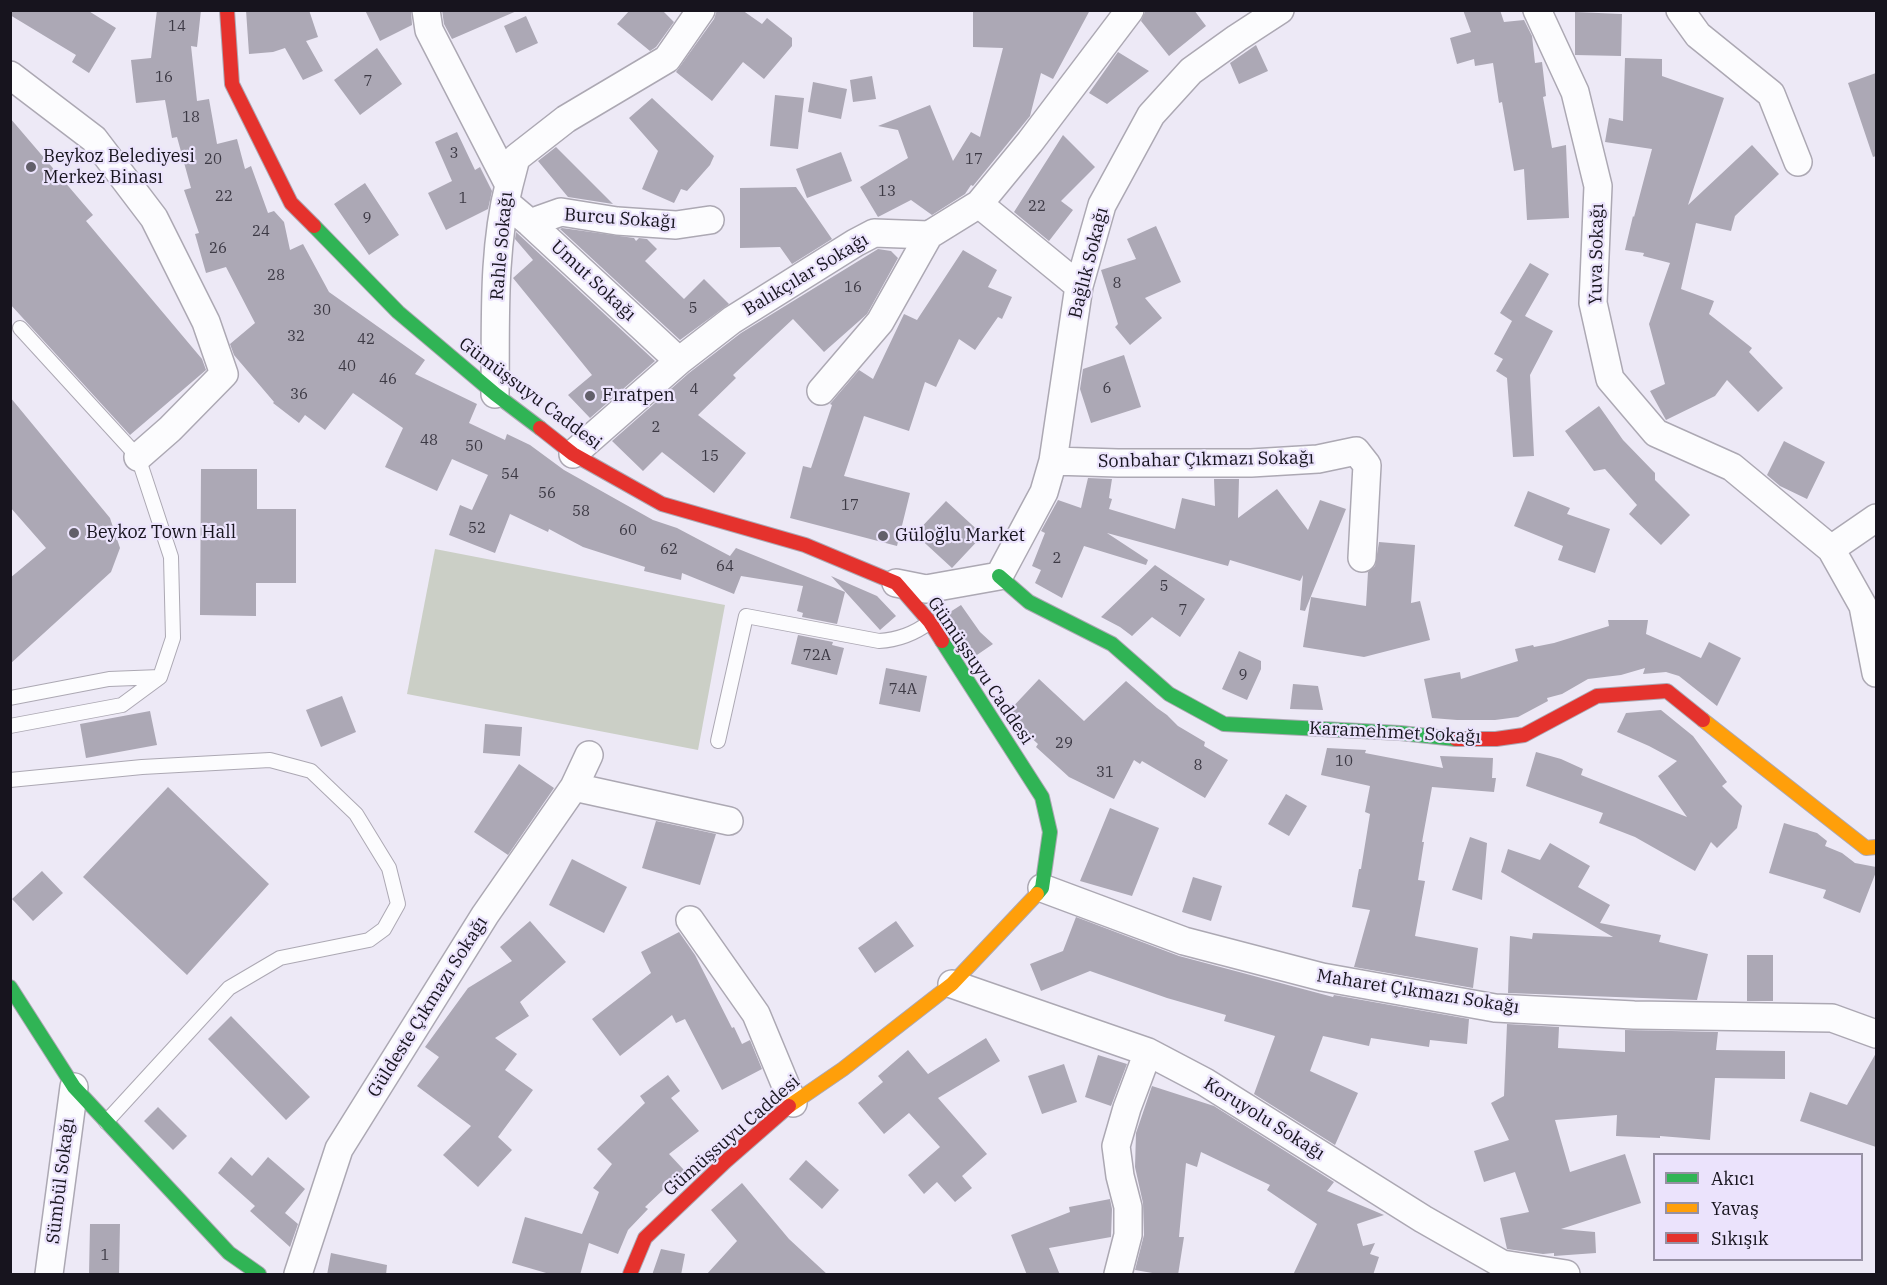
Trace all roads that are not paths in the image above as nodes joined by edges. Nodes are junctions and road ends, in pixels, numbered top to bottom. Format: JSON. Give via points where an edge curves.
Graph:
{"nodes":[{"id":1,"x":226,"y":10,"type":"edge"},
{"id":2,"x":426,"y":10,"type":"edge"},
{"id":3,"x":701,"y":10,"type":"edge"},
{"id":4,"x":1130,"y":10,"type":"edge"},
{"id":5,"x":1280,"y":10,"type":"edge"},
{"id":6,"x":1537,"y":10,"type":"edge"},
{"id":7,"x":1680,"y":10,"type":"edge"},
{"id":8,"x":10,"y":75,"type":"edge"},
{"id":9,"x":1798,"y":162,"type":"dead end"},
{"id":10,"x":507,"y":194,"type":"junction"},
{"id":11,"x":979,"y":204,"type":"junction"},
{"id":12,"x":710,"y":220,"type":"dead end"},
{"id":13,"x":530,"y":222,"type":"junction"},
{"id":14,"x":929,"y":235,"type":"junction"},
{"id":15,"x":1079,"y":286,"type":"junction"},
{"id":16,"x":20,"y":328,"type":"dead end"},
{"id":17,"x":679,"y":361,"type":"junction"},
{"id":18,"x":821,"y":391,"type":"dead end"},
{"id":19,"x":495,"y":394,"type":"junction"},
{"id":20,"x":573,"y":454,"type":"junction"},
{"id":21,"x":138,"y":457,"type":"junction"},
{"id":22,"x":1053,"y":461,"type":"junction"},
{"id":23,"x":1876,"y":518,"type":"edge"},
{"id":24,"x":1831,"y":549,"type":"junction"},
{"id":25,"x":1362,"y":558,"type":"dead end"},
{"id":26,"x":999,"y":576,"type":"junction"},
{"id":27,"x":896,"y":584,"type":"junction"},
{"id":28,"x":930,"y":622,"type":"junction"},
{"id":29,"x":1876,"y":673,"type":"edge"},
{"id":30,"x":160,"y":677,"type":"junction"},
{"id":31,"x":10,"y":698,"type":"edge"},
{"id":32,"x":10,"y":726,"type":"edge"},
{"id":33,"x":718,"y":741,"type":"dead end"},
{"id":34,"x":589,"y":755,"type":"dead end"},
{"id":35,"x":10,"y":780,"type":"edge"},
{"id":36,"x":574,"y":787,"type":"junction"},
{"id":37,"x":729,"y":821,"type":"dead end"},
{"id":38,"x":1876,"y":847,"type":"edge"},
{"id":39,"x":1042,"y":888,"type":"junction"},
{"id":40,"x":690,"y":920,"type":"dead end"},
{"id":41,"x":952,"y":984,"type":"junction"},
{"id":42,"x":10,"y":987,"type":"edge"},
{"id":43,"x":1876,"y":1034,"type":"edge"},
{"id":44,"x":1148,"y":1052,"type":"junction"},
{"id":45,"x":74,"y":1087,"type":"junction"},
{"id":46,"x":794,"y":1103,"type":"junction"},
{"id":47,"x":106,"y":1122,"type":"junction"},
{"id":48,"x":49,"y":1275,"type":"edge"},
{"id":49,"x":259,"y":1275,"type":"edge"},
{"id":50,"x":298,"y":1275,"type":"edge"},
{"id":51,"x":630,"y":1275,"type":"edge"},
{"id":52,"x":1118,"y":1275,"type":"edge"},
{"id":53,"x":1566,"y":1275,"type":"edge"}],
"edges":[{"from":1,"to":19,"type":"street","name":"Gümüşsuyu Caddesi","via":[[232,84],[291,203],[398,312]]},
{"from":2,"to":10,"type":"street","name":"Rahle Sokağı","via":[[429,30]]},
{"from":3,"to":10,"type":"street","via":[[667,59],[566,119],[516,158]]},
{"from":4,"to":11,"type":"street"},
{"from":5,"to":15,"type":"street","name":"Bağlık Sokağı","via":[[1191,71],[1150,115],[1102,205]]},
{"from":6,"to":24,"type":"street","name":"Yuva Sokağı","via":[[1575,92],[1598,186],[1593,303],[1610,379],[1656,433],[1731,467]]},
{"from":7,"to":9,"type":"street","via":[[1698,34],[1771,94]]},
{"from":8,"to":21,"type":"street","via":[[94,139],[154,218],[206,322],[224,374]]},
{"from":10,"to":13,"type":"street","name":"Umut Sokağı"},
{"from":10,"to":19,"type":"street","name":"Rahle Sokağı","via":[[501,216]]},
{"from":11,"to":14,"type":"street"},
{"from":11,"to":15,"type":"street"},
{"from":12,"to":13,"type":"street","name":"Burcu Sokağı","via":[[676,225],[561,212]]},
{"from":13,"to":17,"type":"street","name":"Umut Sokağı"},
{"from":14,"to":17,"type":"street","name":"Balıkçılar Sokağı","via":[[874,233],[741,314]]},
{"from":14,"to":18,"type":"street","via":[[880,322]]},
{"from":15,"to":22,"type":"street","name":"Bağlık Sokağı"},
{"from":16,"to":21,"type":"lane"},
{"from":17,"to":20,"type":"street","name":"Balıkçılar Sokağı"},
{"from":19,"to":20,"type":"street","name":"Gümüşsuyu Caddesi"},
{"from":20,"to":27,"type":"street","name":"Gümüşsuyu Caddesi","via":[[662,504],[805,545]]},
{"from":21,"to":30,"type":"lane","via":[[171,557],[173,639]]},
{"from":22,"to":25,"type":"street","name":"Sonbahar Çıkmazı Sokağı","via":[[1251,463],[1318,459],[1356,451],[1367,465]]},
{"from":22,"to":26,"type":"street","name":"Bağlık Sokağı","via":[[1044,492]]},
{"from":23,"to":24,"type":"street"},
{"from":24,"to":29,"type":"street","name":"Yuva Sokağı","via":[[1863,606]]},
{"from":26,"to":27,"type":"street","via":[[926,589]]},
{"from":26,"to":38,"type":"street","name":"Karamehmet Sokağı","via":[[1029,602],[1112,644],[1169,694],[1224,724],[1496,739],[1524,735],[1597,696],[1667,691],[1866,848]]},
{"from":27,"to":28,"type":"street","name":"Gümüşsuyu Caddesi"},
{"from":28,"to":33,"type":"lane","via":[[902,638],[879,641],[746,616]]},
{"from":28,"to":39,"type":"street","name":"Gümüşsuyu Caddesi","via":[[1042,797],[1050,832]]},
{"from":30,"to":31,"type":"lane","via":[[109,679]]},
{"from":30,"to":32,"type":"lane","via":[[122,705]]},
{"from":34,"to":36,"type":"street","name":"Güldeste Çıkmazı Sokağı"},
{"from":35,"to":47,"type":"lane","via":[[270,760],[311,771],[356,814],[389,868],[398,904],[384,929],[369,940],[280,958],[228,988]]},
{"from":36,"to":37,"type":"street"},
{"from":36,"to":50,"type":"street","name":"Güldeste Çıkmazı Sokağı","via":[[485,915],[339,1149]]},
{"from":39,"to":41,"type":"street","name":"Gümüşsuyu Caddesi"},
{"from":39,"to":43,"type":"street","name":"Maharet Çıkmazı Sokağı","via":[[1184,941],[1322,977],[1495,1008],[1832,1018]]},
{"from":40,"to":46,"type":"street","via":[[756,1014]]},
{"from":41,"to":44,"type":"street","name":"Koruyolu Sokağı"},
{"from":41,"to":46,"type":"street","name":"Gümüşsuyu Caddesi"},
{"from":42,"to":45,"type":"street"},
{"from":44,"to":52,"type":"street","via":[[1116,1146],[1128,1207],[1128,1235]]},
{"from":44,"to":53,"type":"street","name":"Koruyolu Sokağı","via":[[1205,1082],[1502,1264]]},
{"from":45,"to":47,"type":"street"},
{"from":45,"to":48,"type":"street","name":"Sümbül Sokağı"},
{"from":46,"to":51,"type":"street","name":"Gümüşsuyu Caddesi","via":[[645,1238]]},
{"from":47,"to":49,"type":"street","via":[[230,1253]]}]}
